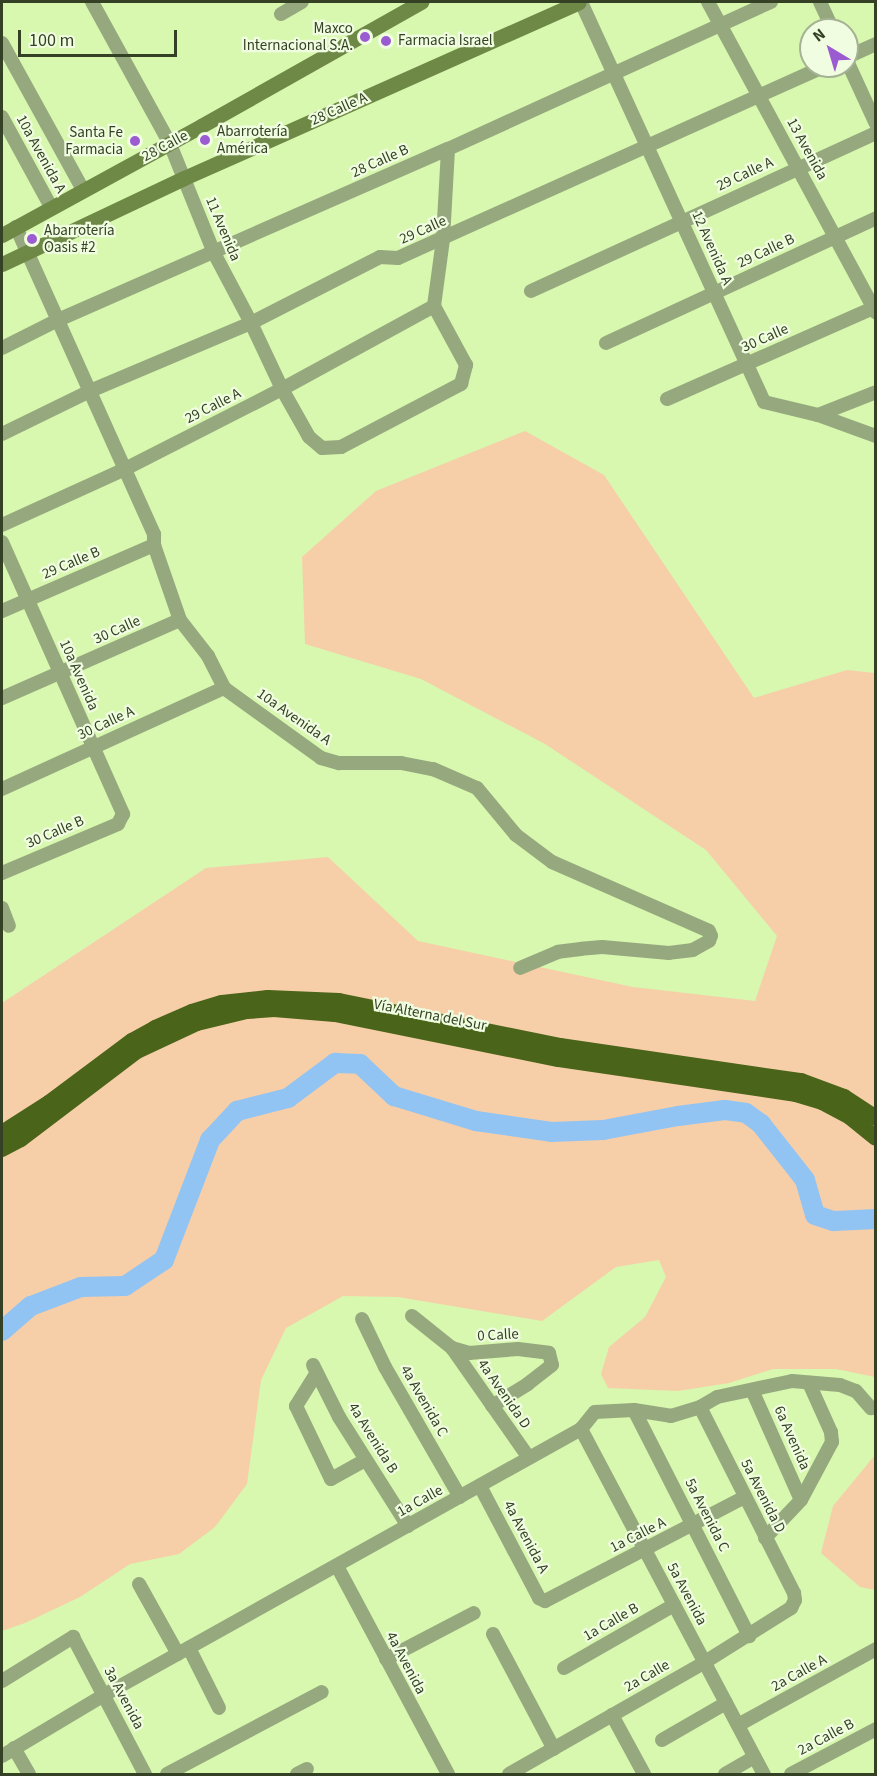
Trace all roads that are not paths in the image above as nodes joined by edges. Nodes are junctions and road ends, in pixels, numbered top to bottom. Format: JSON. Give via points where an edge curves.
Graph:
{"nodes":[{"id":1,"x":92,"y":2,"type":"edge"},
{"id":2,"x":302,"y":2,"type":"edge"},
{"id":3,"x":421,"y":2,"type":"edge"},
{"id":4,"x":580,"y":2,"type":"edge"},
{"id":5,"x":708,"y":2,"type":"edge"},
{"id":6,"x":771,"y":2,"type":"edge"},
{"id":7,"x":820,"y":2,"type":"edge"},
{"id":8,"x":403,"y":5,"type":"edge"},
{"id":9,"x":281,"y":14,"type":"dead end"},
{"id":10,"x":827,"y":18,"type":"edge"},
{"id":11,"x":721,"y":25,"type":"junction"},
{"id":12,"x":2,"y":43,"type":"edge"},
{"id":13,"x":876,"y":44,"type":"edge"},
{"id":14,"x":859,"y":52,"type":"edge"},
{"id":15,"x":615,"y":74,"type":"junction"},
{"id":16,"x":799,"y":78,"type":"edge"},
{"id":17,"x":854,"y":78,"type":"edge"},
{"id":18,"x":759,"y":95,"type":"junction"},
{"id":19,"x":2,"y":117,"type":"edge"},
{"id":20,"x":876,"y":124,"type":"edge"},
{"id":21,"x":876,"y":133,"type":"edge"},
{"id":22,"x":170,"y":144,"type":"junction"},
{"id":23,"x":647,"y":146,"type":"junction"},
{"id":24,"x":448,"y":149,"type":"junction"},
{"id":25,"x":798,"y":168,"type":"junction"},
{"id":26,"x":184,"y":178,"type":"junction"},
{"id":27,"x":83,"y":190,"type":"junction"},
{"id":28,"x":51,"y":207,"type":"junction"},
{"id":29,"x":876,"y":218,"type":"edge"},
{"id":30,"x":682,"y":222,"type":"junction"},
{"id":31,"x":16,"y":227,"type":"junction"},
{"id":32,"x":2,"y":235,"type":"edge"},
{"id":33,"x":836,"y":237,"type":"junction"},
{"id":34,"x":443,"y":239,"type":"junction"},
{"id":35,"x":28,"y":253,"type":"junction"},
{"id":36,"x":214,"y":253,"type":"junction"},
{"id":37,"x":2,"y":264,"type":"edge"},
{"id":38,"x":531,"y":291,"type":"dead end"},
{"id":39,"x":714,"y":294,"type":"junction"},
{"id":40,"x":434,"y":306,"type":"junction"},
{"id":41,"x":875,"y":309,"type":"edge"},
{"id":42,"x":58,"y":320,"type":"junction"},
{"id":43,"x":251,"y":323,"type":"junction"},
{"id":44,"x":606,"y":344,"type":"dead end"},
{"id":45,"x":2,"y":348,"type":"edge"},
{"id":46,"x":747,"y":364,"type":"junction"},
{"id":47,"x":282,"y":389,"type":"junction"},
{"id":48,"x":90,"y":391,"type":"junction"},
{"id":49,"x":876,"y":392,"type":"edge"},
{"id":50,"x":667,"y":399,"type":"dead end"},
{"id":51,"x":818,"y":415,"type":"junction"},
{"id":52,"x":2,"y":434,"type":"edge"},
{"id":53,"x":876,"y":436,"type":"edge"},
{"id":54,"x":125,"y":469,"type":"junction"},
{"id":55,"x":2,"y":525,"type":"edge"},
{"id":56,"x":2,"y":542,"type":"edge"},
{"id":57,"x":154,"y":545,"type":"junction"},
{"id":58,"x":27,"y":600,"type":"junction"},
{"id":59,"x":2,"y":611,"type":"edge"},
{"id":60,"x":180,"y":620,"type":"junction"},
{"id":61,"x":60,"y":673,"type":"junction"},
{"id":62,"x":224,"y":687,"type":"junction"},
{"id":63,"x":2,"y":698,"type":"edge"},
{"id":64,"x":93,"y":747,"type":"junction"},
{"id":65,"x":2,"y":789,"type":"edge"},
{"id":66,"x":120,"y":821,"type":"joint"},
{"id":67,"x":2,"y":873,"type":"edge"},
{"id":68,"x":2,"y":908,"type":"edge"},
{"id":69,"x":9,"y":926,"type":"dead end"},
{"id":70,"x":520,"y":968,"type":"dead end"},
{"id":71,"x":655,"y":1066,"type":"junction"},
{"id":72,"x":745,"y":1079,"type":"junction"},
{"id":73,"x":876,"y":1118,"type":"edge"},
{"id":74,"x":2,"y":1134,"type":"edge"},
{"id":75,"x":876,"y":1138,"type":"edge"},
{"id":76,"x":2,"y":1149,"type":"edge"},
{"id":77,"x":412,"y":1316,"type":"dead end"},
{"id":78,"x":362,"y":1319,"type":"dead end"},
{"id":79,"x":452,"y":1348,"type":"junction"},
{"id":80,"x":809,"y":1383,"type":"junction"},
{"id":81,"x":752,"y":1390,"type":"junction"},
{"id":82,"x":492,"y":1407,"type":"junction"},
{"id":83,"x":700,"y":1407,"type":"junction"},
{"id":84,"x":871,"y":1408,"type":"dead end"},
{"id":85,"x":634,"y":1410,"type":"junction"},
{"id":86,"x":581,"y":1429,"type":"junction"},
{"id":87,"x":529,"y":1458,"type":"junction"},
{"id":88,"x":365,"y":1460,"type":"junction"},
{"id":89,"x":480,"y":1486,"type":"junction"},
{"id":90,"x":460,"y":1497,"type":"junction"},
{"id":91,"x":745,"y":1497,"type":"junction"},
{"id":92,"x":801,"y":1500,"type":"junction"},
{"id":93,"x":693,"y":1525,"type":"junction"},
{"id":94,"x":408,"y":1526,"type":"junction"},
{"id":95,"x":765,"y":1538,"type":"junction"},
{"id":96,"x":645,"y":1550,"type":"junction"},
{"id":97,"x":337,"y":1566,"type":"junction"},
{"id":98,"x":139,"y":1584,"type":"dead end"},
{"id":99,"x":795,"y":1600,"type":"joint"},
{"id":100,"x":545,"y":1601,"type":"joint"},
{"id":101,"x":674,"y":1605,"type":"junction"},
{"id":102,"x":474,"y":1612,"type":"dead end"},
{"id":103,"x":493,"y":1634,"type":"dead end"},
{"id":104,"x":749,"y":1635,"type":"junction"},
{"id":105,"x":876,"y":1649,"type":"edge"},
{"id":106,"x":183,"y":1651,"type":"junction"},
{"id":107,"x":386,"y":1659,"type":"junction"},
{"id":108,"x":705,"y":1662,"type":"junction"},
{"id":109,"x":564,"y":1668,"type":"dead end"},
{"id":110,"x":2,"y":1681,"type":"edge"},
{"id":111,"x":322,"y":1692,"type":"dead end"},
{"id":112,"x":104,"y":1695,"type":"junction"},
{"id":113,"x":726,"y":1703,"type":"junction"},
{"id":114,"x":219,"y":1708,"type":"dead end"},
{"id":115,"x":612,"y":1715,"type":"junction"},
{"id":116,"x":738,"y":1725,"type":"junction"},
{"id":117,"x":876,"y":1729,"type":"edge"},
{"id":118,"x":662,"y":1740,"type":"dead end"},
{"id":119,"x":554,"y":1749,"type":"junction"},
{"id":120,"x":8,"y":1752,"type":"edge"},
{"id":121,"x":755,"y":1757,"type":"junction"},
{"id":122,"x":28,"y":1774,"type":"edge"},
{"id":123,"x":145,"y":1774,"type":"edge"},
{"id":124,"x":167,"y":1774,"type":"edge"},
{"id":125,"x":448,"y":1774,"type":"edge"},
{"id":126,"x":509,"y":1774,"type":"edge"},
{"id":127,"x":644,"y":1774,"type":"edge"},
{"id":128,"x":725,"y":1774,"type":"edge"},
{"id":129,"x":764,"y":1774,"type":"edge"},
{"id":130,"x":791,"y":1774,"type":"edge"}],
"edges":[{"from":1,"to":22,"type":"street","name":"11 Avenida"},
{"from":2,"to":9,"type":"street"},
{"from":3,"to":8,"type":"main road","name":"28 Calle"},
{"from":4,"to":15,"type":"street","name":"12 Avenida A"},
{"from":4,"to":26,"type":"main road","name":"28 Calle A"},
{"from":5,"to":11,"type":"street","name":"13 Avenida"},
{"from":6,"to":11,"type":"street","name":"28 Calle B"},
{"from":7,"to":10,"type":"street"},
{"from":8,"to":22,"type":"main road","name":"28 Calle"},
{"from":11,"to":15,"type":"street","name":"28 Calle B"},
{"from":11,"to":18,"type":"street","name":"13 Avenida"},
{"from":12,"to":27,"type":"street"},
{"from":13,"to":14,"type":"street"},
{"from":15,"to":23,"type":"street","name":"12 Avenida A"},
{"from":15,"to":24,"type":"street","name":"28 Calle B"},
{"from":16,"to":18,"type":"street","name":"29 Calle"},
{"from":17,"to":20,"type":"street"},
{"from":18,"to":23,"type":"street","name":"29 Calle"},
{"from":18,"to":25,"type":"street","name":"13 Avenida"},
{"from":19,"to":28,"type":"street","name":"10a Avenida A"},
{"from":21,"to":25,"type":"street","name":"29 Calle A"},
{"from":22,"to":26,"type":"street","name":"11 Avenida"},
{"from":22,"to":27,"type":"main road","name":"28 Calle"},
{"from":23,"to":30,"type":"street","name":"12 Avenida A"},
{"from":23,"to":34,"type":"street","name":"29 Calle"},
{"from":24,"to":34,"type":"street"},
{"from":24,"to":36,"type":"street","name":"28 Calle B"},
{"from":25,"to":30,"type":"street","name":"29 Calle A"},
{"from":25,"to":33,"type":"street","name":"13 Avenida"},
{"from":26,"to":35,"type":"main road","name":"28 Calle A"},
{"from":26,"to":36,"type":"street","name":"11 Avenida"},
{"from":27,"to":28,"type":"main road","name":"28 Calle"},
{"from":28,"to":31,"type":"main road","name":"28 Calle"},
{"from":29,"to":33,"type":"street","name":"29 Calle B"},
{"from":30,"to":38,"type":"street","name":"29 Calle A"},
{"from":30,"to":39,"type":"street","name":"12 Avenida A"},
{"from":31,"to":32,"type":"main road","name":"28 Calle"},
{"from":31,"to":35,"type":"street","name":"10a Avenida A"},
{"from":33,"to":39,"type":"street","name":"29 Calle B"},
{"from":33,"to":41,"type":"street","name":"13 Avenida"},
{"from":34,"to":40,"type":"street"},
{"from":34,"to":43,"type":"street","name":"29 Calle","via":[[398,258],[380,257]]},
{"from":35,"to":37,"type":"main road","name":"28 Calle A"},
{"from":35,"to":42,"type":"street","name":"10a Avenida A"},
{"from":36,"to":42,"type":"street","name":"28 Calle B"},
{"from":36,"to":43,"type":"street","name":"11 Avenida"},
{"from":39,"to":44,"type":"street","name":"29 Calle B"},
{"from":39,"to":46,"type":"street","name":"12 Avenida A"},
{"from":40,"to":47,"type":"street","name":"29 Calle A"},
{"from":40,"to":47,"type":"street","name":"11 Avenida","via":[[466,365],[461,384],[341,447],[322,448],[309,437]]},
{"from":41,"to":46,"type":"street","name":"30 Calle"},
{"from":42,"to":45,"type":"street","name":"28 Calle B"},
{"from":42,"to":48,"type":"street","name":"10a Avenida A"},
{"from":43,"to":47,"type":"street","name":"11 Avenida"},
{"from":43,"to":48,"type":"street","name":"29 Calle"},
{"from":46,"to":50,"type":"street","name":"30 Calle"},
{"from":46,"to":51,"type":"street","name":"12 Avenida A","via":[[764,402]]},
{"from":47,"to":54,"type":"street","name":"29 Calle A"},
{"from":48,"to":52,"type":"street","name":"29 Calle"},
{"from":48,"to":54,"type":"street","name":"10a Avenida A"},
{"from":49,"to":51,"type":"street"},
{"from":51,"to":53,"type":"street","name":"12 Avenida A"},
{"from":54,"to":55,"type":"street","name":"29 Calle A"},
{"from":54,"to":57,"type":"street","name":"10a Avenida A","via":[[154,534]]},
{"from":56,"to":58,"type":"street","name":"10a Avenida"},
{"from":57,"to":58,"type":"street","name":"29 Calle B"},
{"from":57,"to":60,"type":"street","name":"10a Avenida A"},
{"from":58,"to":59,"type":"street","name":"29 Calle B"},
{"from":58,"to":61,"type":"street","name":"10a Avenida"},
{"from":60,"to":61,"type":"street","name":"30 Calle"},
{"from":60,"to":62,"type":"street","name":"10a Avenida A","via":[[208,656]]},
{"from":61,"to":63,"type":"street","name":"30 Calle"},
{"from":61,"to":64,"type":"street","name":"10a Avenida"},
{"from":62,"to":64,"type":"street","name":"30 Calle A"},
{"from":62,"to":70,"type":"street","name":"10a Avenida A","via":[[321,758],[339,763],[401,763],[433,769],[477,788],[516,835],[552,862],[709,931],[711,936],[693,950],[669,953],[581,949],[558,952]]},
{"from":64,"to":65,"type":"street","name":"30 Calle A"},
{"from":64,"to":66,"type":"street","name":"10a Avenida","via":[[123,814]]},
{"from":66,"to":67,"type":"street","name":"30 Calle B"},
{"from":68,"to":69,"type":"street"},
{"from":71,"to":72,"type":"highway","name":"Vía Alterna del Sur"},
{"from":71,"to":74,"type":"highway","name":"Vía Alterna del Sur","via":[[339,1001],[268,998],[222,1003],[155,1028]]},
{"from":71,"to":76,"type":"highway","name":"Vía Alterna del Sur","via":[[559,1059],[335,1014],[247,1011],[197,1023],[137,1051],[21,1139]]},
{"from":72,"to":73,"type":"highway","name":"Vía Alterna del Sur","via":[[801,1081],[844,1097]]},
{"from":72,"to":75,"type":"highway","name":"Vía Alterna del Sur","via":[[822,1102],[850,1117]]},
{"from":77,"to":79,"type":"street","name":"0 Calle"},
{"from":78,"to":90,"type":"street","name":"4a Avenida C","via":[[385,1367]]},
{"from":79,"to":82,"type":"street","name":"4a Avenida D"},
{"from":79,"to":82,"type":"street","name":"0 Calle","via":[[469,1353],[549,1353],[552,1365]]},
{"from":80,"to":81,"type":"street","name":"1a Calle","via":[[792,1381]]},
{"from":80,"to":84,"type":"street","name":"1a Calle","via":[[840,1385],[856,1391]]},
{"from":80,"to":92,"type":"street","via":[[832,1442]]},
{"from":81,"to":83,"type":"street","name":"1a Calle","via":[[717,1398]]},
{"from":81,"to":92,"type":"street","name":"6a Avenida"},
{"from":82,"to":87,"type":"street","name":"4a Avenida D"},
{"from":83,"to":85,"type":"street","name":"1a Calle","via":[[671,1416]]},
{"from":83,"to":91,"type":"street","name":"5a Avenida D"},
{"from":85,"to":86,"type":"street","name":"1a Calle","via":[[595,1412]]},
{"from":85,"to":93,"type":"street","name":"5a Avenida C"},
{"from":86,"to":87,"type":"street","name":"1a Calle"},
{"from":86,"to":96,"type":"street","name":"5a Avenida"},
{"from":87,"to":89,"type":"street","name":"1a Calle"},
{"from":88,"to":88,"type":"street","name":"4a Avenida B","via":[[315,1370],[296,1406],[331,1479]]},
{"from":88,"to":94,"type":"street","name":"4a Avenida B"},
{"from":89,"to":90,"type":"street","name":"1a Calle"},
{"from":89,"to":100,"type":"street","name":"4a Avenida A","via":[[539,1598]]},
{"from":90,"to":94,"type":"street","name":"1a Calle"},
{"from":91,"to":93,"type":"street","name":"1a Calle A"},
{"from":91,"to":95,"type":"street","name":"5a Avenida D"},
{"from":92,"to":95,"type":"street"},
{"from":93,"to":96,"type":"street","name":"1a Calle A"},
{"from":93,"to":104,"type":"street","name":"5a Avenida C"},
{"from":94,"to":97,"type":"street","name":"1a Calle"},
{"from":95,"to":99,"type":"street","name":"5a Avenida D"},
{"from":96,"to":100,"type":"street","name":"1a Calle A"},
{"from":96,"to":101,"type":"street","name":"5a Avenida"},
{"from":97,"to":106,"type":"street","name":"1a Calle"},
{"from":97,"to":107,"type":"street","name":"4a Avenida"},
{"from":98,"to":106,"type":"street"},
{"from":99,"to":104,"type":"street","name":"2a Calle","via":[[791,1608]]},
{"from":101,"to":108,"type":"street","name":"5a Avenida"},
{"from":101,"to":109,"type":"street","name":"1a Calle B"},
{"from":102,"to":107,"type":"street"},
{"from":103,"to":119,"type":"street"},
{"from":104,"to":108,"type":"street","name":"2a Calle"},
{"from":105,"to":116,"type":"street","name":"2a Calle A"},
{"from":106,"to":112,"type":"street","name":"1a Calle"},
{"from":106,"to":114,"type":"street"},
{"from":107,"to":125,"type":"street","name":"4a Avenida"},
{"from":108,"to":113,"type":"street","name":"5a Avenida"},
{"from":108,"to":115,"type":"street","name":"2a Calle"},
{"from":110,"to":112,"type":"street","name":"3a Avenida","via":[[73,1637]]},
{"from":111,"to":124,"type":"street"},
{"from":112,"to":120,"type":"street","name":"1a Calle"},
{"from":112,"to":123,"type":"street","name":"3a Avenida"},
{"from":113,"to":116,"type":"street","name":"5a Avenida"},
{"from":113,"to":118,"type":"street"},
{"from":115,"to":119,"type":"street","name":"2a Calle"},
{"from":115,"to":127,"type":"street"},
{"from":116,"to":121,"type":"street","name":"5a Avenida"},
{"from":117,"to":130,"type":"street","name":"2a Calle B"},
{"from":119,"to":126,"type":"street","name":"2a Calle"},
{"from":120,"to":122,"type":"street"},
{"from":121,"to":128,"type":"street"},
{"from":121,"to":129,"type":"street","name":"5a Avenida"}]}
